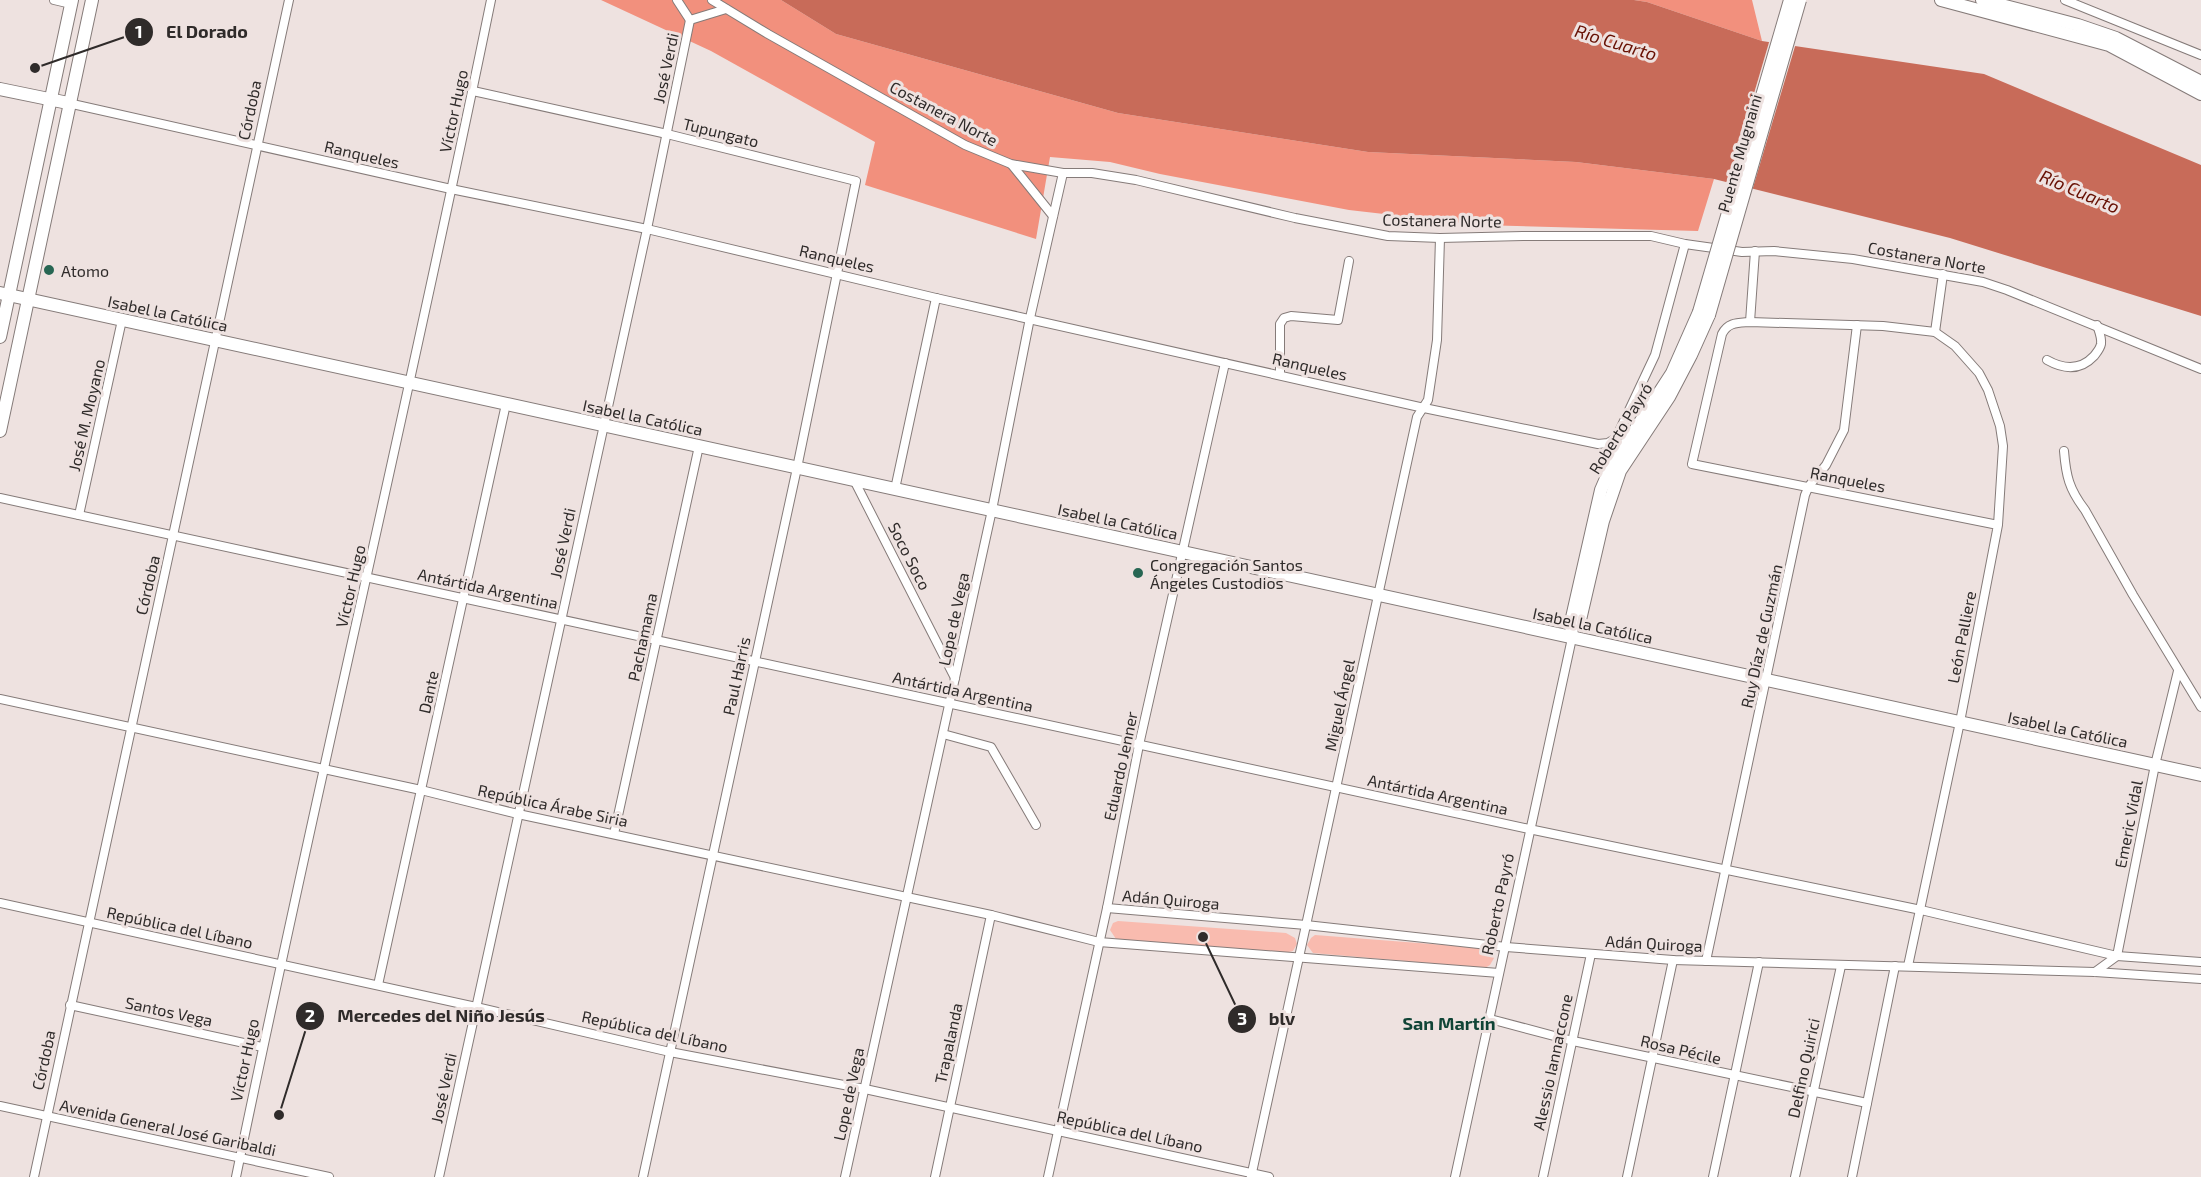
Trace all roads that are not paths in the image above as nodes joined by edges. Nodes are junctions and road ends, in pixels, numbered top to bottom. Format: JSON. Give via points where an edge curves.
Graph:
{"nodes":[{"id":1,"x":54,"y":0,"type":"edge"},
{"id":2,"x":92,"y":0,"type":"edge"},
{"id":3,"x":289,"y":0,"type":"edge"},
{"id":4,"x":491,"y":0,"type":"edge"},
{"id":5,"x":677,"y":0,"type":"edge"},
{"id":6,"x":712,"y":0,"type":"edge"},
{"id":7,"x":1790,"y":0,"type":"edge"},
{"id":8,"x":1800,"y":0,"type":"edge"},
{"id":9,"x":1941,"y":0,"type":"edge"},
{"id":10,"x":1982,"y":0,"type":"edge"},
{"id":11,"x":2066,"y":0,"type":"edge"},
{"id":12,"x":72,"y":2,"type":"edge"},
{"id":13,"x":726,"y":9,"type":"junction"},
{"id":14,"x":690,"y":21,"type":"junction"},
{"id":15,"x":2201,"y":55,"type":"edge"},
{"id":16,"x":2201,"y":82,"type":"edge"},
{"id":17,"x":0,"y":89,"type":"edge"},
{"id":18,"x":473,"y":91,"type":"junction"},
{"id":19,"x":2201,"y":94,"type":"edge"},
{"id":20,"x":50,"y":99,"type":"junction"},
{"id":21,"x":68,"y":103,"type":"junction"},
{"id":22,"x":667,"y":134,"type":"junction"},
{"id":23,"x":257,"y":146,"type":"junction"},
{"id":24,"x":1011,"y":164,"type":"junction"},
{"id":25,"x":1063,"y":173,"type":"junction"},
{"id":26,"x":856,"y":181,"type":"joint"},
{"id":27,"x":451,"y":189,"type":"junction"},
{"id":28,"x":1053,"y":216,"type":"junction"},
{"id":29,"x":647,"y":230,"type":"junction"},
{"id":30,"x":1440,"y":238,"type":"junction"},
{"id":31,"x":1685,"y":244,"type":"junction"},
{"id":32,"x":1755,"y":251,"type":"junction"},
{"id":33,"x":1349,"y":261,"type":"dead end"},
{"id":34,"x":838,"y":274,"type":"junction"},
{"id":35,"x":1943,"y":274,"type":"junction"},
{"id":36,"x":4,"y":294,"type":"edge"},
{"id":37,"x":936,"y":298,"type":"junction"},
{"id":38,"x":28,"y":300,"type":"junction"},
{"id":39,"x":1704,"y":313,"type":"junction"},
{"id":40,"x":1030,"y":318,"type":"junction"},
{"id":41,"x":122,"y":320,"type":"junction"},
{"id":42,"x":1750,"y":322,"type":"junction"},
{"id":43,"x":1857,"y":325,"type":"junction"},
{"id":44,"x":2097,"y":326,"type":"junction"},
{"id":45,"x":1935,"y":332,"type":"junction"},
{"id":46,"x":0,"y":337,"type":"edge"},
{"id":47,"x":215,"y":340,"type":"junction"},
{"id":48,"x":2047,"y":360,"type":"dead end"},
{"id":49,"x":1225,"y":363,"type":"junction"},
{"id":50,"x":2201,"y":369,"type":"edge"},
{"id":51,"x":1280,"y":375,"type":"junction"},
{"id":52,"x":409,"y":382,"type":"junction"},
{"id":53,"x":506,"y":404,"type":"junction"},
{"id":54,"x":1424,"y":408,"type":"junction"},
{"id":55,"x":603,"y":425,"type":"junction"},
{"id":56,"x":0,"y":431,"type":"edge"},
{"id":57,"x":699,"y":446,"type":"junction"},
{"id":58,"x":2064,"y":451,"type":"dead end"},
{"id":59,"x":797,"y":468,"type":"junction"},
{"id":60,"x":854,"y":480,"type":"junction"},
{"id":61,"x":1809,"y":486,"type":"junction"},
{"id":62,"x":895,"y":489,"type":"junction"},
{"id":63,"x":0,"y":498,"type":"edge"},
{"id":64,"x":992,"y":510,"type":"junction"},
{"id":65,"x":79,"y":515,"type":"junction"},
{"id":66,"x":1998,"y":525,"type":"junction"},
{"id":67,"x":174,"y":534,"type":"junction"},
{"id":68,"x":1184,"y":552,"type":"junction"},
{"id":69,"x":368,"y":578,"type":"junction"},
{"id":70,"x":1378,"y":595,"type":"junction"},
{"id":71,"x":464,"y":598,"type":"junction"},
{"id":72,"x":561,"y":620,"type":"junction"},
{"id":73,"x":1572,"y":638,"type":"junction"},
{"id":74,"x":657,"y":640,"type":"junction"},
{"id":75,"x":755,"y":661,"type":"junction"},
{"id":76,"x":2178,"y":672,"type":"junction"},
{"id":77,"x":955,"y":678,"type":"junction"},
{"id":78,"x":1767,"y":680,"type":"junction"},
{"id":79,"x":0,"y":699,"type":"edge"},
{"id":80,"x":950,"y":704,"type":"junction"},
{"id":81,"x":2201,"y":707,"type":"edge"},
{"id":82,"x":1960,"y":722,"type":"junction"},
{"id":83,"x":130,"y":728,"type":"junction"},
{"id":84,"x":943,"y":734,"type":"junction"},
{"id":85,"x":1139,"y":745,"type":"junction"},
{"id":86,"x":2155,"y":765,"type":"junction"},
{"id":87,"x":324,"y":770,"type":"junction"},
{"id":88,"x":2201,"y":775,"type":"edge"},
{"id":89,"x":1336,"y":787,"type":"junction"},
{"id":90,"x":421,"y":790,"type":"junction"},
{"id":91,"x":518,"y":814,"type":"junction"},
{"id":92,"x":1036,"y":825,"type":"dead end"},
{"id":93,"x":1529,"y":829,"type":"junction"},
{"id":94,"x":614,"y":834,"type":"junction"},
{"id":95,"x":713,"y":855,"type":"junction"},
{"id":96,"x":1725,"y":870,"type":"junction"},
{"id":97,"x":907,"y":897,"type":"junction"},
{"id":98,"x":0,"y":903,"type":"edge"},
{"id":99,"x":1107,"y":908,"type":"junction"},
{"id":100,"x":1921,"y":910,"type":"junction"},
{"id":101,"x":991,"y":915,"type":"junction"},
{"id":102,"x":87,"y":922,"type":"junction"},
{"id":103,"x":1306,"y":925,"type":"junction"},
{"id":104,"x":1099,"y":942,"type":"junction"},
{"id":105,"x":1506,"y":947,"type":"junction"},
{"id":106,"x":1591,"y":954,"type":"junction"},
{"id":107,"x":2117,"y":956,"type":"junction"},
{"id":108,"x":1299,"y":958,"type":"junction"},
{"id":109,"x":1673,"y":960,"type":"junction"},
{"id":110,"x":1706,"y":961,"type":"junction"},
{"id":111,"x":2180,"y":961,"type":"junction"},
{"id":112,"x":1759,"y":962,"type":"junction"},
{"id":113,"x":2201,"y":962,"type":"edge"},
{"id":114,"x":282,"y":964,"type":"junction"},
{"id":115,"x":1841,"y":966,"type":"junction"},
{"id":116,"x":1895,"y":966,"type":"junction"},
{"id":117,"x":1908,"y":966,"type":"junction"},
{"id":118,"x":2095,"y":972,"type":"junction"},
{"id":119,"x":1499,"y":973,"type":"junction"},
{"id":120,"x":2184,"y":978,"type":"junction"},
{"id":121,"x":2201,"y":979,"type":"edge"},
{"id":122,"x":378,"y":985,"type":"junction"},
{"id":123,"x":70,"y":1005,"type":"junction"},
{"id":124,"x":476,"y":1006,"type":"junction"},
{"id":125,"x":1490,"y":1019,"type":"junction"},
{"id":126,"x":1572,"y":1041,"type":"junction"},
{"id":127,"x":262,"y":1047,"type":"junction"},
{"id":128,"x":670,"y":1052,"type":"junction"},
{"id":129,"x":1653,"y":1058,"type":"junction"},
{"id":130,"x":1733,"y":1076,"type":"junction"},
{"id":131,"x":865,"y":1089,"type":"junction"},
{"id":132,"x":1813,"y":1092,"type":"junction"},
{"id":133,"x":1867,"y":1103,"type":"junction"},
{"id":134,"x":0,"y":1106,"type":"edge"},
{"id":135,"x":950,"y":1107,"type":"junction"},
{"id":136,"x":47,"y":1116,"type":"junction"},
{"id":137,"x":1058,"y":1131,"type":"junction"},
{"id":138,"x":240,"y":1158,"type":"junction"},
{"id":139,"x":1251,"y":1175,"type":"edge"},
{"id":140,"x":34,"y":1177,"type":"edge"},
{"id":141,"x":236,"y":1177,"type":"edge"},
{"id":142,"x":329,"y":1177,"type":"edge"},
{"id":143,"x":439,"y":1177,"type":"edge"},
{"id":144,"x":643,"y":1177,"type":"edge"},
{"id":145,"x":845,"y":1177,"type":"edge"},
{"id":146,"x":935,"y":1177,"type":"edge"},
{"id":147,"x":1048,"y":1177,"type":"edge"},
{"id":148,"x":1269,"y":1177,"type":"edge"},
{"id":149,"x":1455,"y":1177,"type":"edge"},
{"id":150,"x":1543,"y":1177,"type":"edge"},
{"id":151,"x":1627,"y":1177,"type":"edge"},
{"id":152,"x":1713,"y":1177,"type":"edge"},
{"id":153,"x":1795,"y":1177,"type":"edge"},
{"id":154,"x":1852,"y":1177,"type":"edge"}],
"edges":[{"from":1,"to":12,"type":"street"},
{"from":2,"to":21,"type":"main road"},
{"from":3,"to":23,"type":"street","name":"Córdoba"},
{"from":4,"to":18,"type":"street","name":"Víctor Hugo"},
{"from":5,"to":14,"type":"street"},
{"from":6,"to":13,"type":"street","name":"Costanera Norte"},
{"from":7,"to":39,"type":"main road","name":"Puente Mugnaini","bridge":true},
{"from":8,"to":39,"type":"main road","name":"Puente Mugnaini","bridge":true},
{"from":9,"to":19,"type":"main road","via":[[2109,45]]},
{"from":10,"to":16,"type":"main road","via":[[2116,38]]},
{"from":11,"to":15,"type":"street"},
{"from":12,"to":20,"type":"main road"},
{"from":13,"to":14,"type":"street"},
{"from":13,"to":24,"type":"street","name":"Costanera Norte","via":[[965,145]]},
{"from":14,"to":22,"type":"street","name":"José Verdi"},
{"from":17,"to":20,"type":"main road"},
{"from":18,"to":22,"type":"street","name":"Tupungato"},
{"from":18,"to":27,"type":"street","name":"Víctor Hugo"},
{"from":20,"to":21,"type":"main road"},
{"from":20,"to":36,"type":"main road"},
{"from":21,"to":23,"type":"street","name":"Ranqueles"},
{"from":21,"to":38,"type":"main road"},
{"from":22,"to":26,"type":"street","name":"Tupungato"},
{"from":22,"to":29,"type":"street","name":"José Verdi"},
{"from":23,"to":27,"type":"street","name":"Ranqueles"},
{"from":23,"to":47,"type":"street","name":"Córdoba"},
{"from":24,"to":25,"type":"street","name":"Costanera Norte"},
{"from":24,"to":28,"type":"street"},
{"from":25,"to":28,"type":"street","name":"Lope de Vega"},
{"from":25,"to":30,"type":"street","name":"Costanera Norte","via":[[1136,180],[1388,236]]},
{"from":26,"to":34,"type":"street","name":"Paul Harris"},
{"from":27,"to":29,"type":"street","name":"Ranqueles"},
{"from":27,"to":52,"type":"street","name":"Víctor Hugo"},
{"from":28,"to":40,"type":"street","name":"Lope de Vega"},
{"from":29,"to":34,"type":"street","name":"Ranqueles"},
{"from":29,"to":55,"type":"street","name":"José Verdi"},
{"from":30,"to":31,"type":"street","name":"Costanera Norte","via":[[1651,236]]},
{"from":30,"to":54,"type":"street","name":"Miguel Ángel","via":[[1437,340]]},
{"from":31,"to":32,"type":"street","name":"Costanera Norte"},
{"from":31,"to":54,"type":"street","name":"Ranqueles","via":[[1655,355],[1616,438],[1598,444]]},
{"from":32,"to":35,"type":"street","name":"Costanera Norte","via":[[1853,259]]},
{"from":32,"to":42,"type":"street"},
{"from":33,"to":51,"type":"street","via":[[1338,320],[1291,316],[1280,324]]},
{"from":34,"to":37,"type":"street","name":"Ranqueles"},
{"from":34,"to":59,"type":"street","name":"Paul Harris"},
{"from":35,"to":44,"type":"street","name":"Costanera Norte","via":[[2007,290]]},
{"from":35,"to":45,"type":"street"},
{"from":36,"to":38,"type":"main road","name":"Isabel la Católica"},
{"from":36,"to":46,"type":"main road"},
{"from":37,"to":40,"type":"street","name":"Ranqueles"},
{"from":37,"to":62,"type":"street"},
{"from":38,"to":41,"type":"main road","name":"Isabel la Católica"},
{"from":38,"to":56,"type":"main road"},
{"from":39,"to":73,"type":"main road","name":"Roberto Payró","via":[[1680,378],[1616,481]]},
{"from":40,"to":49,"type":"street","name":"Ranqueles"},
{"from":40,"to":64,"type":"street","name":"Lope de Vega"},
{"from":41,"to":47,"type":"main road","name":"Isabel la Católica"},
{"from":41,"to":65,"type":"street","name":"José M. Moyano"},
{"from":42,"to":43,"type":"street"},
{"from":42,"to":61,"type":"street","name":"Ranqueles","via":[[1732,324],[1722,334],[1692,464]]},
{"from":43,"to":45,"type":"street"},
{"from":43,"to":61,"type":"street","name":"Ruy Díaz de Guzmán","via":[[1844,430],[1826,465]]},
{"from":44,"to":48,"type":"street","via":[[2102,342],[2090,361],[2072,368],[2058,367]]},
{"from":44,"to":50,"type":"street","name":"Costanera Norte"},
{"from":45,"to":66,"type":"street","name":"León Palliere","via":[[1955,346],[1979,374],[1995,410],[2003,446]]},
{"from":47,"to":52,"type":"main road","name":"Isabel la Católica"},
{"from":47,"to":67,"type":"street","name":"Córdoba"},
{"from":49,"to":51,"type":"street","name":"Ranqueles"},
{"from":49,"to":68,"type":"street","name":"Eduardo Jenner"},
{"from":51,"to":54,"type":"street","name":"Ranqueles"},
{"from":52,"to":53,"type":"main road","name":"Isabel la Católica"},
{"from":52,"to":69,"type":"street","name":"Víctor Hugo"},
{"from":53,"to":55,"type":"main road","name":"Isabel la Católica"},
{"from":53,"to":71,"type":"street","name":"Dante"},
{"from":54,"to":70,"type":"street","name":"Miguel Ángel","via":[[1417,417]]},
{"from":55,"to":57,"type":"main road","name":"Isabel la Católica"},
{"from":55,"to":72,"type":"street","name":"José Verdi"},
{"from":57,"to":59,"type":"main road","name":"Isabel la Católica"},
{"from":57,"to":74,"type":"street","name":"Pachamama"},
{"from":58,"to":76,"type":"street","via":[[2070,486]]},
{"from":59,"to":60,"type":"main road","name":"Isabel la Católica"},
{"from":59,"to":75,"type":"street","name":"Paul Harris"},
{"from":60,"to":62,"type":"main road","name":"Isabel la Católica"},
{"from":60,"to":77,"type":"street","name":"Soco Soco"},
{"from":61,"to":66,"type":"street","name":"Ranqueles"},
{"from":61,"to":78,"type":"street","name":"Ruy Díaz de Guzmán"},
{"from":62,"to":64,"type":"main road","name":"Isabel la Católica"},
{"from":63,"to":65,"type":"street","name":"Antártida Argentina"},
{"from":64,"to":68,"type":"main road","name":"Isabel la Católica"},
{"from":64,"to":77,"type":"street","name":"Lope de Vega"},
{"from":65,"to":67,"type":"street","name":"Antártida Argentina"},
{"from":66,"to":82,"type":"street","name":"León Palliere"},
{"from":67,"to":69,"type":"street","name":"Antártida Argentina"},
{"from":67,"to":83,"type":"street","name":"Córdoba"},
{"from":68,"to":70,"type":"main road","name":"Isabel la Católica"},
{"from":68,"to":85,"type":"street","name":"Eduardo Jenner"},
{"from":69,"to":71,"type":"street","name":"Antártida Argentina"},
{"from":69,"to":87,"type":"street","name":"Víctor Hugo"},
{"from":70,"to":73,"type":"main road","name":"Isabel la Católica"},
{"from":70,"to":89,"type":"street","name":"Miguel Ángel"},
{"from":71,"to":72,"type":"street","name":"Antártida Argentina"},
{"from":71,"to":90,"type":"street","name":"Dante"},
{"from":72,"to":74,"type":"street","name":"Antártida Argentina"},
{"from":72,"to":91,"type":"street","name":"José Verdi"},
{"from":73,"to":78,"type":"main road","name":"Isabel la Católica"},
{"from":73,"to":93,"type":"street","name":"Roberto Payró"},
{"from":74,"to":75,"type":"street","name":"Antártida Argentina"},
{"from":74,"to":94,"type":"street","name":"Pachamama"},
{"from":75,"to":80,"type":"street","name":"Antártida Argentina"},
{"from":75,"to":95,"type":"street","name":"Paul Harris"},
{"from":76,"to":81,"type":"street"},
{"from":76,"to":86,"type":"street","name":"Emeric Vidal"},
{"from":77,"to":80,"type":"street","name":"Lope de Vega"},
{"from":78,"to":82,"type":"main road","name":"Isabel la Católica"},
{"from":78,"to":96,"type":"street","name":"Ruy Díaz de Guzmán"},
{"from":79,"to":83,"type":"street","name":"República Árabe Siria"},
{"from":80,"to":84,"type":"street","name":"Lope de Vega"},
{"from":80,"to":85,"type":"street","name":"Antártida Argentina"},
{"from":82,"to":86,"type":"main road","name":"Isabel la Católica"},
{"from":82,"to":100,"type":"street","name":"León Palliere"},
{"from":83,"to":87,"type":"street","name":"República Árabe Siria"},
{"from":83,"to":102,"type":"street","name":"Córdoba"},
{"from":84,"to":92,"type":"street","via":[[991,747]]},
{"from":84,"to":97,"type":"street","name":"Lope de Vega"},
{"from":85,"to":89,"type":"street","name":"Antártida Argentina"},
{"from":85,"to":99,"type":"street","name":"Eduardo Jenner"},
{"from":86,"to":88,"type":"main road","name":"Isabel la Católica"},
{"from":86,"to":107,"type":"street","name":"Emeric Vidal"},
{"from":87,"to":90,"type":"street","name":"República Árabe Siria"},
{"from":87,"to":114,"type":"street","name":"Víctor Hugo"},
{"from":89,"to":93,"type":"street","name":"Antártida Argentina"},
{"from":89,"to":103,"type":"street","name":"Miguel Ángel"},
{"from":90,"to":91,"type":"street","name":"República Árabe Siria"},
{"from":90,"to":122,"type":"street","name":"Dante"},
{"from":91,"to":94,"type":"street","name":"República Árabe Siria"},
{"from":91,"to":124,"type":"street","name":"José Verdi"},
{"from":93,"to":96,"type":"street","name":"Antártida Argentina"},
{"from":93,"to":105,"type":"street","name":"Roberto Payró"},
{"from":94,"to":95,"type":"street","name":"República Árabe Siria"},
{"from":95,"to":97,"type":"street","name":"República Árabe Siria"},
{"from":95,"to":128,"type":"street","name":"Paul Harris"},
{"from":96,"to":100,"type":"street","name":"Antártida Argentina"},
{"from":96,"to":110,"type":"street","name":"Ruy Díaz de Guzmán"},
{"from":97,"to":101,"type":"street","name":"República Árabe Siria"},
{"from":97,"to":131,"type":"street","name":"Lope de Vega"},
{"from":98,"to":102,"type":"street","name":"República del Líbano"},
{"from":99,"to":103,"type":"street","name":"Adán Quiroga"},
{"from":99,"to":104,"type":"street","name":"Eduardo Jenner"},
{"from":100,"to":107,"type":"street"},
{"from":100,"to":117,"type":"street","name":"León Palliere"},
{"from":101,"to":104,"type":"street","name":"República Árabe Siria"},
{"from":101,"to":135,"type":"street","name":"Trapalanda"},
{"from":102,"to":114,"type":"street","name":"República del Líbano"},
{"from":102,"to":123,"type":"street","name":"Córdoba"},
{"from":103,"to":105,"type":"street","name":"Adán Quiroga"},
{"from":103,"to":108,"type":"street","name":"Miguel Ángel"},
{"from":104,"to":108,"type":"street"},
{"from":104,"to":137,"type":"street","name":"Eduardo Jenner"},
{"from":105,"to":106,"type":"street","name":"Adán Quiroga"},
{"from":105,"to":119,"type":"street","name":"Roberto Payró"},
{"from":106,"to":109,"type":"street","name":"Adán Quiroga"},
{"from":106,"to":126,"type":"street","name":"Alessio Iannaccone"},
{"from":107,"to":111,"type":"street"},
{"from":107,"to":118,"type":"street"},
{"from":108,"to":119,"type":"street"},
{"from":108,"to":139,"type":"street","name":"Miguel Ángel"},
{"from":109,"to":110,"type":"street","name":"Adán Quiroga"},
{"from":109,"to":129,"type":"street"},
{"from":110,"to":112,"type":"street","name":"Adán Quiroga"},
{"from":111,"to":113,"type":"street"},
{"from":111,"to":120,"type":"street"},
{"from":112,"to":115,"type":"street","name":"Adán Quiroga"},
{"from":112,"to":130,"type":"street"},
{"from":114,"to":122,"type":"street","name":"República del Líbano"},
{"from":114,"to":127,"type":"street","name":"Víctor Hugo"},
{"from":115,"to":116,"type":"street","name":"Adán Quiroga"},
{"from":115,"to":132,"type":"street","name":"Delfino Quirici"},
{"from":116,"to":117,"type":"street","name":"Adán Quiroga"},
{"from":116,"to":133,"type":"street"},
{"from":117,"to":118,"type":"street","name":"Adán Quiroga"},
{"from":118,"to":120,"type":"street","name":"Adán Quiroga"},
{"from":119,"to":125,"type":"street","name":"Roberto Payró"},
{"from":120,"to":121,"type":"street","name":"Adán Quiroga"},
{"from":122,"to":124,"type":"street","name":"República del Líbano"},
{"from":123,"to":127,"type":"street","name":"Santos Vega"},
{"from":123,"to":136,"type":"street","name":"Córdoba"},
{"from":124,"to":128,"type":"street","name":"República del Líbano"},
{"from":124,"to":143,"type":"street","name":"José Verdi"},
{"from":125,"to":126,"type":"street","name":"Rosa Pécile"},
{"from":125,"to":149,"type":"street","name":"Roberto Payró"},
{"from":126,"to":129,"type":"street","name":"Rosa Pécile"},
{"from":126,"to":150,"type":"street","name":"Alessio Iannaccone"},
{"from":127,"to":138,"type":"street","name":"Víctor Hugo"},
{"from":128,"to":131,"type":"street","name":"República del Líbano"},
{"from":128,"to":144,"type":"street","name":"Paul Harris"},
{"from":129,"to":130,"type":"street","name":"Rosa Pécile"},
{"from":129,"to":151,"type":"street"},
{"from":130,"to":132,"type":"street","name":"Rosa Pécile"},
{"from":130,"to":152,"type":"street"},
{"from":131,"to":135,"type":"street","name":"República del Líbano"},
{"from":131,"to":145,"type":"street","name":"Lope de Vega"},
{"from":132,"to":133,"type":"street","name":"Rosa Pécile"},
{"from":132,"to":153,"type":"street","name":"Delfino Quirici"},
{"from":133,"to":154,"type":"street"},
{"from":134,"to":136,"type":"street","name":"Avenida General José Garibaldi"},
{"from":135,"to":137,"type":"street","name":"República del Líbano"},
{"from":135,"to":146,"type":"street","name":"Trapalanda"},
{"from":136,"to":138,"type":"street","name":"Avenida General José Garibaldi"},
{"from":136,"to":140,"type":"street","name":"Córdoba"},
{"from":137,"to":139,"type":"street","name":"República del Líbano"},
{"from":137,"to":147,"type":"street","name":"Eduardo Jenner"},
{"from":138,"to":141,"type":"street","name":"Víctor Hugo"},
{"from":138,"to":142,"type":"street","name":"Avenida General José Garibaldi"},
{"from":139,"to":148,"type":"street","name":"República del Líbano"}]}
